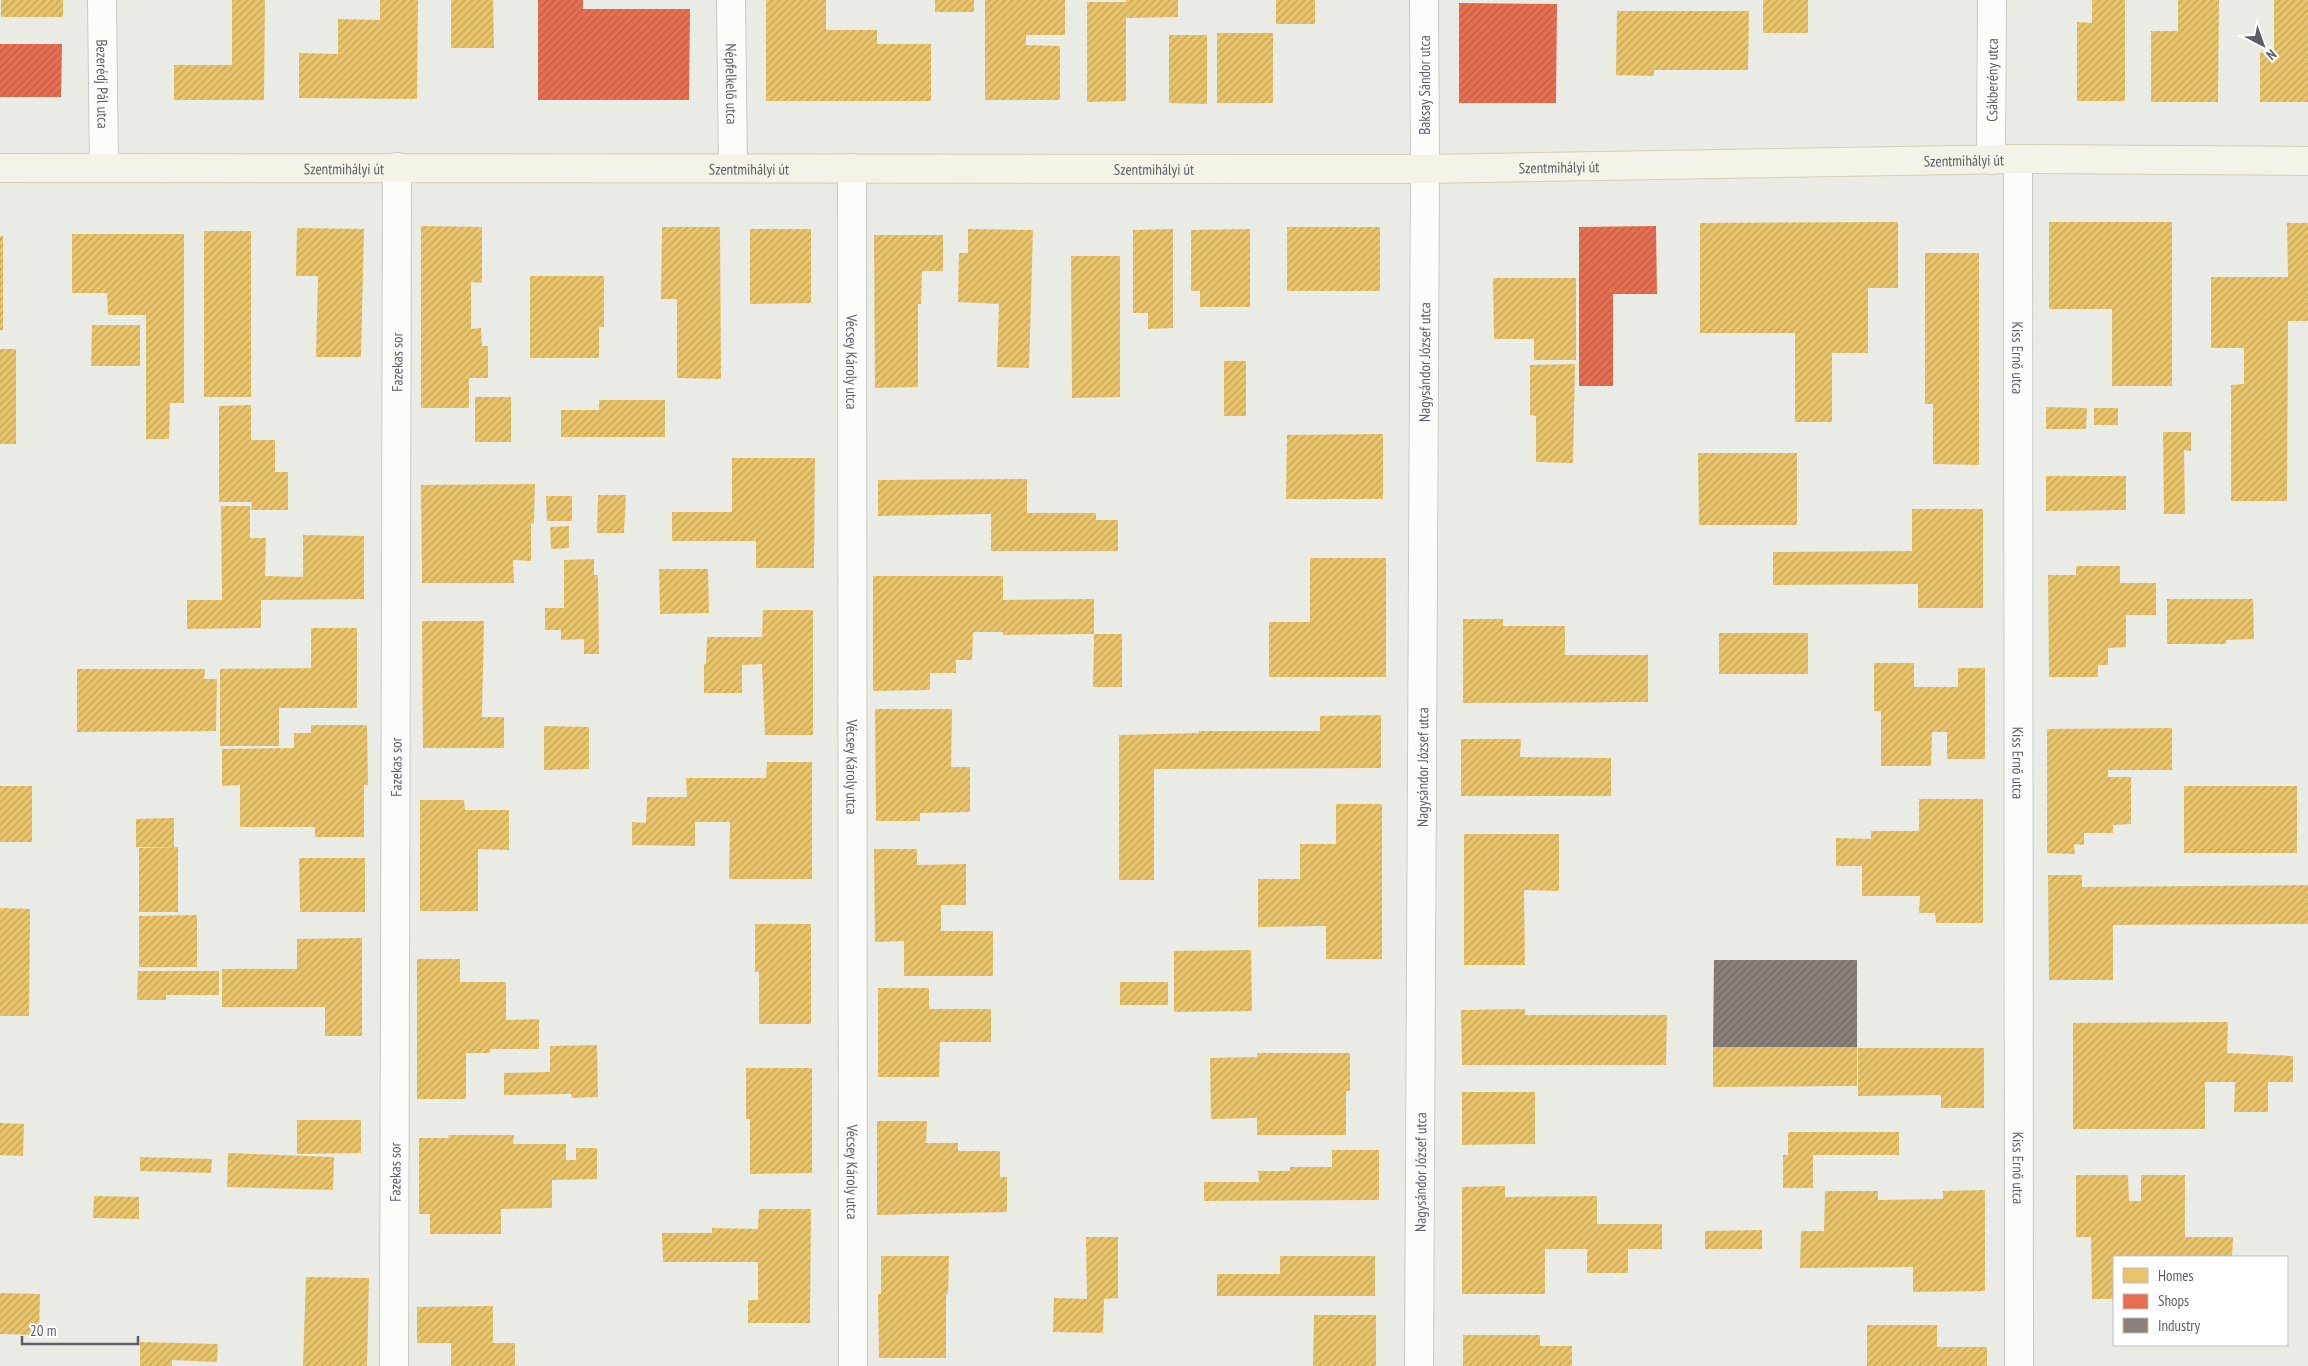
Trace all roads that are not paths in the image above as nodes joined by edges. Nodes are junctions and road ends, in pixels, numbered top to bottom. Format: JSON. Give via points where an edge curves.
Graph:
{"nodes":[{"id":1,"x":102,"y":0,"type":"edge"},
{"id":2,"x":731,"y":0,"type":"edge"},
{"id":3,"x":1424,"y":0,"type":"edge"},
{"id":4,"x":1992,"y":0,"type":"edge"},
{"id":5,"x":2018,"y":159,"type":"junction"},
{"id":6,"x":1991,"y":160,"type":"junction"},
{"id":7,"x":2308,"y":161,"type":"edge"},
{"id":8,"x":0,"y":168,"type":"edge"},
{"id":9,"x":104,"y":168,"type":"junction"},
{"id":10,"x":397,"y":168,"type":"junction"},
{"id":11,"x":733,"y":168,"type":"junction"},
{"id":12,"x":852,"y":168,"type":"junction"},
{"id":13,"x":1425,"y":169,"type":"junction"},
{"id":14,"x":394,"y":1366,"type":"edge"},
{"id":15,"x":853,"y":1366,"type":"edge"},
{"id":16,"x":1419,"y":1366,"type":"edge"},
{"id":17,"x":2019,"y":1366,"type":"edge"}],
"edges":[{"from":1,"to":9,"type":"street","name":"Bezerédj Pál utca"},
{"from":2,"to":11,"type":"street","name":"Népfelkelő utca"},
{"from":3,"to":13,"type":"street","name":"Baksay Sándor utca"},
{"from":4,"to":6,"type":"street","name":"Csákberény utca"},
{"from":5,"to":6,"type":"main road","name":"Szentmihályi út"},
{"from":5,"to":7,"type":"main road","name":"Szentmihályi út"},
{"from":5,"to":17,"type":"street","name":"Kiss Ernő utca"},
{"from":6,"to":13,"type":"main road","name":"Szentmihályi út"},
{"from":8,"to":9,"type":"main road","name":"Szentmihályi út"},
{"from":9,"to":10,"type":"main road","name":"Szentmihályi út"},
{"from":10,"to":11,"type":"main road","name":"Szentmihályi út"},
{"from":10,"to":14,"type":"street","name":"Fazekas sor"},
{"from":11,"to":12,"type":"main road","name":"Szentmihályi út"},
{"from":12,"to":13,"type":"main road","name":"Szentmihályi út"},
{"from":12,"to":15,"type":"street","name":"Vécsey Károly utca"},
{"from":13,"to":16,"type":"street","name":"Nagysándor József utca"}]}
